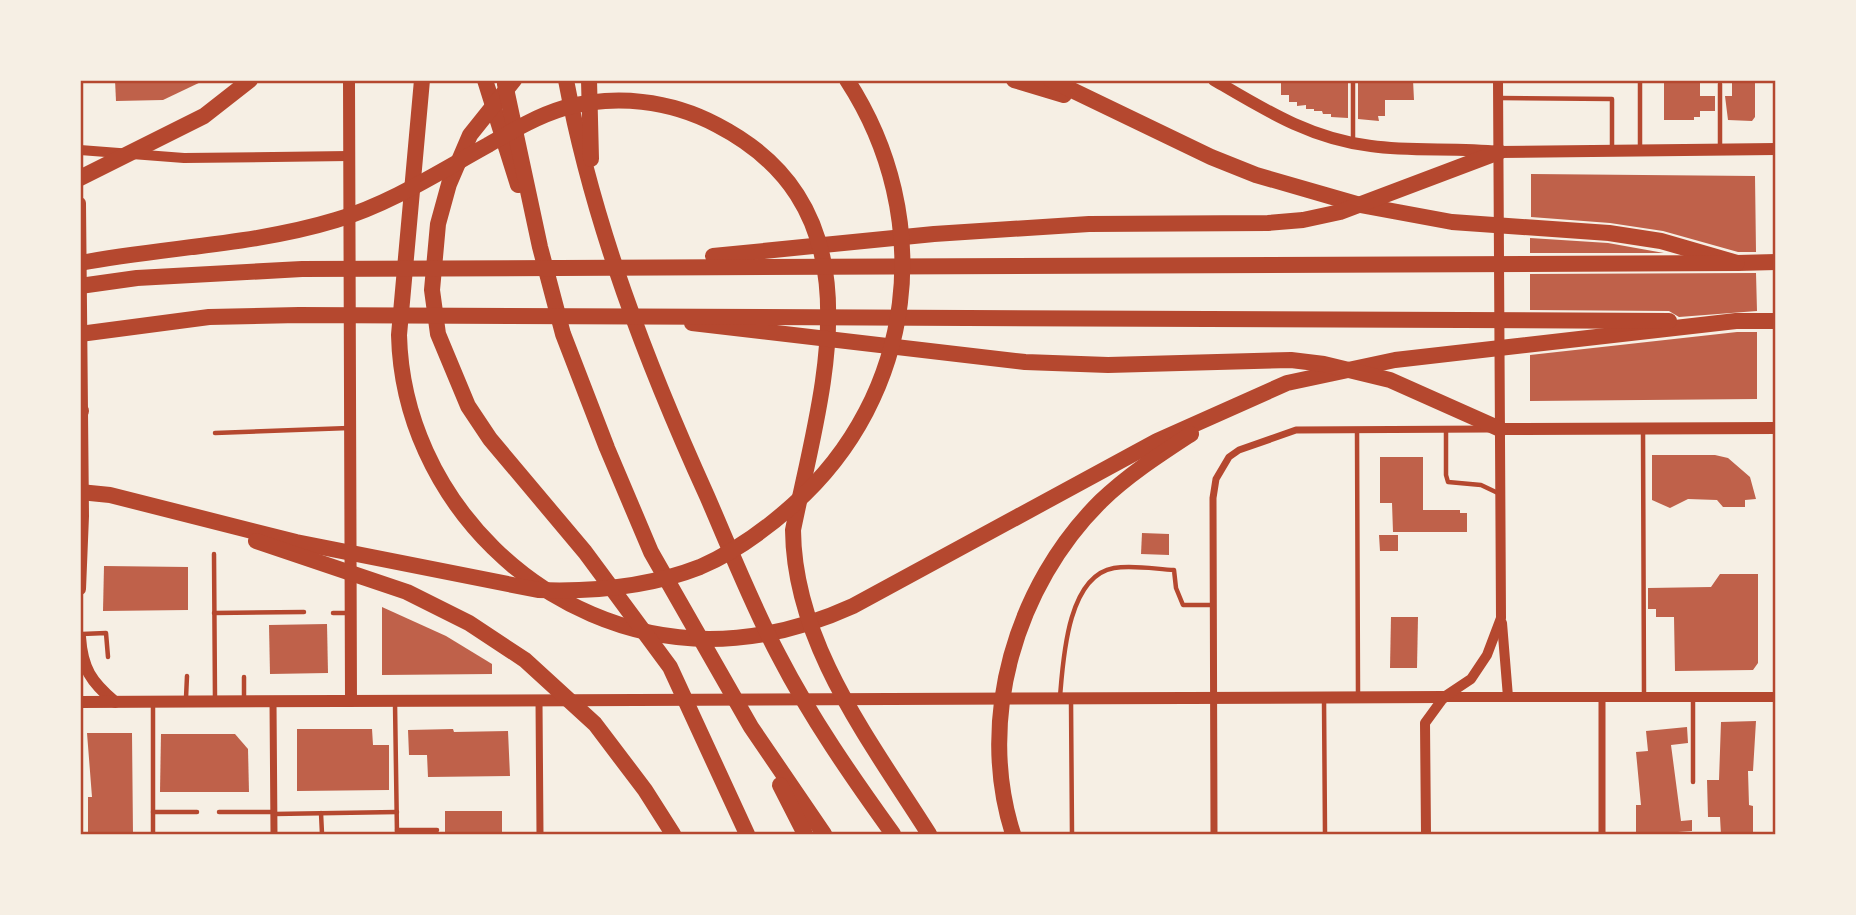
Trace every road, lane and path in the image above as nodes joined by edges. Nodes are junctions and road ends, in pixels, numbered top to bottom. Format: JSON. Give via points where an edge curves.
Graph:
{"nodes":[{"id":1,"x":250,"y":80,"type":"edge"},
{"id":2,"x":349,"y":80,"type":"edge"},
{"id":3,"x":422,"y":80,"type":"edge"},
{"id":4,"x":485,"y":80,"type":"edge"},
{"id":5,"x":504,"y":80,"type":"edge"},
{"id":6,"x":514,"y":80,"type":"edge"},
{"id":7,"x":566,"y":80,"type":"edge"},
{"id":8,"x":589,"y":80,"type":"edge"},
{"id":9,"x":847,"y":80,"type":"edge"},
{"id":10,"x":1014,"y":80,"type":"edge"},
{"id":11,"x":1051,"y":80,"type":"edge"},
{"id":12,"x":1353,"y":80,"type":"edge"},
{"id":13,"x":1498,"y":80,"type":"edge"},
{"id":14,"x":1640,"y":80,"type":"edge"},
{"id":15,"x":1218,"y":82,"type":"edge"},
{"id":16,"x":1720,"y":84,"type":"dead end"},
{"id":17,"x":1498,"y":98,"type":"junction"},
{"id":18,"x":1094,"y":103,"type":"junction"},
{"id":19,"x":1353,"y":144,"type":"junction"},
{"id":20,"x":1720,"y":149,"type":"junction"},
{"id":21,"x":1776,"y":149,"type":"edge"},
{"id":22,"x":80,"y":150,"type":"edge"},
{"id":23,"x":1640,"y":150,"type":"junction"},
{"id":24,"x":1612,"y":151,"type":"junction"},
{"id":25,"x":1499,"y":152,"type":"junction"},
{"id":26,"x":349,"y":156,"type":"junction"},
{"id":27,"x":80,"y":178,"type":"edge"},
{"id":28,"x":591,"y":183,"type":"junction"},
{"id":29,"x":80,"y":203,"type":"edge"},
{"id":30,"x":540,"y":247,"type":"junction"},
{"id":31,"x":1776,"y":262,"type":"edge"},
{"id":32,"x":80,"y":263,"type":"edge"},
{"id":33,"x":1737,"y":263,"type":"junction"},
{"id":34,"x":617,"y":266,"type":"junction"},
{"id":35,"x":80,"y":286,"type":"edge"},
{"id":36,"x":623,"y":315,"type":"junction"},
{"id":37,"x":1736,"y":321,"type":"junction"},
{"id":38,"x":1776,"y":321,"type":"edge"},
{"id":39,"x":80,"y":334,"type":"edge"},
{"id":40,"x":1239,"y":402,"type":"junction"},
{"id":41,"x":81,"y":411,"type":"edge"},
{"id":42,"x":350,"y":428,"type":"junction"},
{"id":43,"x":1776,"y":428,"type":"edge"},
{"id":44,"x":1357,"y":429,"type":"junction"},
{"id":45,"x":1446,"y":429,"type":"junction"},
{"id":46,"x":1500,"y":429,"type":"junction"},
{"id":47,"x":1643,"y":429,"type":"junction"},
{"id":48,"x":215,"y":433,"type":"dead end"},
{"id":49,"x":80,"y":492,"type":"edge"},
{"id":50,"x":1500,"y":494,"type":"junction"},
{"id":51,"x":178,"y":512,"type":"junction"},
{"id":52,"x":214,"y":554,"type":"dead end"},
{"id":53,"x":80,"y":589,"type":"edge"},
{"id":54,"x":1213,"y":605,"type":"junction"},
{"id":55,"x":304,"y":612,"type":"dead end"},
{"id":56,"x":351,"y":612,"type":"junction"},
{"id":57,"x":214,"y":613,"type":"junction"},
{"id":58,"x":333,"y":613,"type":"dead end"},
{"id":59,"x":1501,"y":618,"type":"junction"},
{"id":60,"x":80,"y":635,"type":"edge"},
{"id":61,"x":108,"y":657,"type":"dead end"},
{"id":62,"x":187,"y":676,"type":"dead end"},
{"id":63,"x":244,"y":677,"type":"dead end"},
{"id":64,"x":1444,"y":697,"type":"junction"},
{"id":65,"x":1508,"y":697,"type":"junction"},
{"id":66,"x":1602,"y":697,"type":"junction"},
{"id":67,"x":1644,"y":697,"type":"junction"},
{"id":68,"x":1693,"y":697,"type":"junction"},
{"id":69,"x":1776,"y":697,"type":"edge"},
{"id":70,"x":1324,"y":698,"type":"junction"},
{"id":71,"x":1359,"y":698,"type":"junction"},
{"id":72,"x":1065,"y":699,"type":"junction"},
{"id":73,"x":1213,"y":700,"type":"junction"},
{"id":74,"x":351,"y":701,"type":"junction"},
{"id":75,"x":539,"y":701,"type":"junction"},
{"id":76,"x":80,"y":702,"type":"edge"},
{"id":77,"x":115,"y":702,"type":"junction"},
{"id":78,"x":215,"y":702,"type":"junction"},
{"id":79,"x":244,"y":702,"type":"junction"},
{"id":80,"x":273,"y":702,"type":"junction"},
{"id":81,"x":395,"y":702,"type":"junction"},
{"id":82,"x":153,"y":703,"type":"junction"},
{"id":83,"x":186,"y":703,"type":"junction"},
{"id":84,"x":751,"y":727,"type":"junction"},
{"id":85,"x":1693,"y":782,"type":"dead end"},
{"id":86,"x":723,"y":783,"type":"junction"},
{"id":87,"x":153,"y":812,"type":"junction"},
{"id":88,"x":197,"y":812,"type":"dead end"},
{"id":89,"x":219,"y":812,"type":"dead end"},
{"id":90,"x":397,"y":812,"type":"junction"},
{"id":91,"x":274,"y":813,"type":"junction"},
{"id":92,"x":321,"y":813,"type":"junction"},
{"id":93,"x":437,"y":830,"type":"dead end"},
{"id":94,"x":397,"y":832,"type":"edge"},
{"id":95,"x":153,"y":835,"type":"edge"},
{"id":96,"x":274,"y":835,"type":"edge"},
{"id":97,"x":321,"y":835,"type":"edge"},
{"id":98,"x":540,"y":835,"type":"edge"},
{"id":99,"x":673,"y":835,"type":"edge"},
{"id":100,"x":747,"y":835,"type":"edge"},
{"id":101,"x":755,"y":835,"type":"edge"},
{"id":102,"x":805,"y":835,"type":"edge"},
{"id":103,"x":824,"y":835,"type":"edge"},
{"id":104,"x":893,"y":835,"type":"edge"},
{"id":105,"x":929,"y":835,"type":"edge"},
{"id":106,"x":1013,"y":835,"type":"edge"},
{"id":107,"x":1072,"y":835,"type":"edge"},
{"id":108,"x":1214,"y":835,"type":"edge"},
{"id":109,"x":1325,"y":835,"type":"edge"},
{"id":110,"x":1426,"y":835,"type":"edge"},
{"id":111,"x":1602,"y":835,"type":"edge"}],
"edges":[{"from":1,"to":27,"type":"highway","via":[[193,122]]},
{"from":2,"to":26,"type":"main road"},
{"from":3,"to":40,"type":"highway","via":[[399,335],[405,398],[442,485],[480,536],[508,563],[578,608],[628,628],[708,639],[788,630],[853,606],[1157,441]]},
{"from":4,"to":30,"type":"highway"},
{"from":5,"to":30,"type":"highway"},
{"from":6,"to":86,"type":"highway","via":[[470,135],[449,184],[438,224],[432,290],[438,334],[468,406],[490,439],[585,552],[670,667]]},
{"from":7,"to":28,"type":"highway"},
{"from":8,"to":28,"type":"highway"},
{"from":9,"to":51,"type":"highway","via":[[867,114],[899,206],[903,291],[896,336],[881,381],[856,430],[814,486],[770,526],[726,554],[671,576],[606,589],[538,590],[296,542]]},
{"from":10,"to":18,"type":"highway"},
{"from":11,"to":18,"type":"highway"},
{"from":12,"to":19,"type":"lane"},
{"from":13,"to":17,"type":"street"},
{"from":14,"to":23,"type":"lane"},
{"from":15,"to":19,"type":"main road","via":[[1277,118]]},
{"from":16,"to":20,"type":"lane"},
{"from":17,"to":24,"type":"lane","via":[[1612,99]]},
{"from":17,"to":25,"type":"street"},
{"from":18,"to":33,"type":"highway","via":[[1211,157],[1304,189],[1420,217],[1661,241]]},
{"from":19,"to":25,"type":"main road"},
{"from":20,"to":21,"type":"main road"},
{"from":20,"to":23,"type":"main road"},
{"from":22,"to":26,"type":"street","via":[[184,158]]},
{"from":23,"to":24,"type":"main road"},
{"from":24,"to":25,"type":"main road"},
{"from":25,"to":34,"type":"highway","via":[[1339,212],[1303,220],[1089,224],[934,234]]},
{"from":25,"to":46,"type":"street"},
{"from":26,"to":42,"type":"main road"},
{"from":28,"to":104,"type":"highway","via":[[672,420],[779,656]]},
{"from":29,"to":41,"type":"main road"},
{"from":30,"to":84,"type":"highway","via":[[563,334],[651,552]]},
{"from":31,"to":33,"type":"highway"},
{"from":32,"to":105,"type":"highway","via":[[289,232],[337,220],[380,203],[532,120],[600,101],[663,105],[709,120],[756,150],[783,174],[814,229],[829,287],[827,362],[793,530],[800,590],[826,666]]},
{"from":33,"to":34,"type":"highway"},
{"from":34,"to":35,"type":"highway","via":[[302,269],[137,278]]},
{"from":36,"to":37,"type":"highway"},
{"from":36,"to":39,"type":"highway","via":[[209,317]]},
{"from":36,"to":46,"type":"highway","via":[[1025,362],[1108,365],[1291,360],[1324,364],[1390,380]]},
{"from":37,"to":38,"type":"highway"},
{"from":37,"to":40,"type":"highway","via":[[1395,360],[1308,376]]},
{"from":40,"to":106,"type":"highway","via":[[1143,465],[1101,502],[1048,570],[1013,648],[1003,693],[1001,777]]},
{"from":41,"to":53,"type":"main road"},
{"from":42,"to":48,"type":"lane"},
{"from":42,"to":56,"type":"main road"},
{"from":43,"to":47,"type":"main road"},
{"from":44,"to":45,"type":"street"},
{"from":44,"to":54,"type":"street","via":[[1296,429],[1239,450],[1223,464],[1213,498]]},
{"from":44,"to":71,"type":"lane"},
{"from":45,"to":46,"type":"street"},
{"from":45,"to":50,"type":"lane","via":[[1448,482],[1481,485]]},
{"from":46,"to":47,"type":"main road"},
{"from":46,"to":50,"type":"street"},
{"from":47,"to":67,"type":"lane"},
{"from":49,"to":51,"type":"highway"},
{"from":50,"to":59,"type":"street"},
{"from":51,"to":99,"type":"highway","via":[[407,592],[469,623],[525,660],[595,724]]},
{"from":52,"to":57,"type":"lane"},
{"from":54,"to":72,"type":"lane","via":[[1183,605],[1174,570],[1115,568],[1103,572],[1086,588],[1066,632]]},
{"from":54,"to":73,"type":"street"},
{"from":55,"to":57,"type":"lane"},
{"from":56,"to":58,"type":"lane"},
{"from":56,"to":74,"type":"main road"},
{"from":57,"to":78,"type":"lane"},
{"from":59,"to":64,"type":"street","via":[[1487,655],[1471,679]]},
{"from":59,"to":65,"type":"street"},
{"from":60,"to":61,"type":"lane","via":[[106,633]]},
{"from":60,"to":77,"type":"main road","via":[[86,673]]},
{"from":62,"to":83,"type":"lane"},
{"from":63,"to":79,"type":"lane"},
{"from":64,"to":65,"type":"street"},
{"from":64,"to":71,"type":"main road"},
{"from":64,"to":110,"type":"street","via":[[1425,723]]},
{"from":65,"to":66,"type":"street"},
{"from":66,"to":67,"type":"street"},
{"from":66,"to":111,"type":"street"},
{"from":67,"to":68,"type":"street"},
{"from":68,"to":69,"type":"street"},
{"from":68,"to":85,"type":"lane"},
{"from":70,"to":71,"type":"main road"},
{"from":70,"to":73,"type":"main road"},
{"from":70,"to":109,"type":"lane"},
{"from":72,"to":73,"type":"main road"},
{"from":72,"to":75,"type":"main road"},
{"from":72,"to":107,"type":"lane"},
{"from":73,"to":108,"type":"street"},
{"from":74,"to":80,"type":"main road"},
{"from":74,"to":81,"type":"main road"},
{"from":75,"to":81,"type":"main road"},
{"from":75,"to":98,"type":"street"},
{"from":76,"to":77,"type":"main road"},
{"from":77,"to":82,"type":"main road"},
{"from":78,"to":79,"type":"main road"},
{"from":78,"to":83,"type":"main road"},
{"from":79,"to":80,"type":"main road"},
{"from":80,"to":91,"type":"street"},
{"from":81,"to":90,"type":"lane"},
{"from":82,"to":83,"type":"main road"},
{"from":82,"to":87,"type":"lane"},
{"from":84,"to":102,"type":"highway"},
{"from":84,"to":103,"type":"highway"},
{"from":86,"to":100,"type":"highway"},
{"from":86,"to":101,"type":"highway"},
{"from":87,"to":88,"type":"lane"},
{"from":87,"to":95,"type":"lane"},
{"from":89,"to":91,"type":"lane"},
{"from":90,"to":92,"type":"lane"},
{"from":90,"to":94,"type":"lane"},
{"from":91,"to":92,"type":"lane"},
{"from":91,"to":96,"type":"street"},
{"from":92,"to":97,"type":"lane"},
{"from":93,"to":94,"type":"lane"}]}
